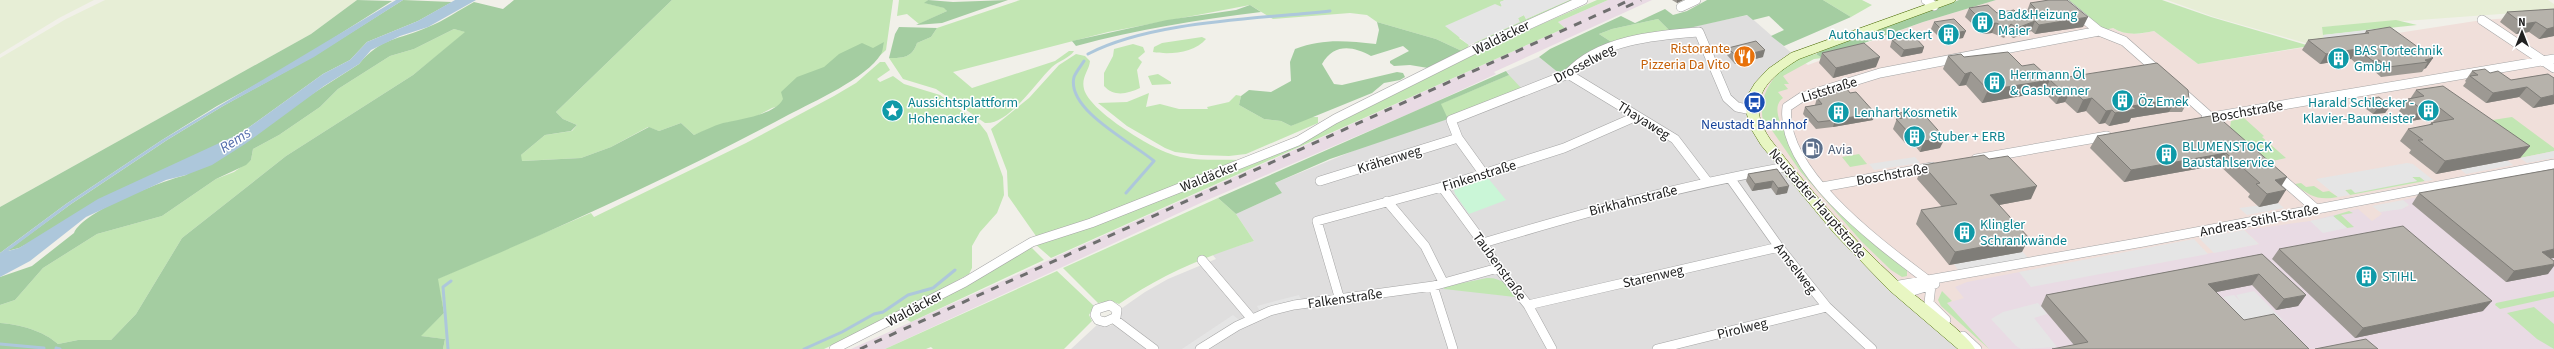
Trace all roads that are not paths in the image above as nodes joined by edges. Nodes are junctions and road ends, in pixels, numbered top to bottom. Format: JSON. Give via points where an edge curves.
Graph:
{"nodes":[{"id":1,"x":1583,"y":0,"type":"edge"},
{"id":2,"x":1696,"y":0,"type":"edge"},
{"id":3,"x":1950,"y":0,"type":"edge"},
{"id":4,"x":2061,"y":0,"type":"edge"},
{"id":5,"x":1930,"y":3,"type":"edge"},
{"id":6,"x":1681,"y":7,"type":"dead end"},
{"id":7,"x":2482,"y":20,"type":"dead end"},
{"id":8,"x":2099,"y":31,"type":"junction"},
{"id":9,"x":2554,"y":59,"type":"edge"},
{"id":10,"x":2544,"y":61,"type":"junction"},
{"id":11,"x":2554,"y":68,"type":"edge"},
{"id":12,"x":1568,"y":74,"type":"junction"},
{"id":13,"x":1752,"y":110,"type":"junction"},
{"id":14,"x":1637,"y":116,"type":"junction"},
{"id":15,"x":2210,"y":117,"type":"junction"},
{"id":16,"x":2194,"y":120,"type":"edge"},
{"id":17,"x":2228,"y":132,"type":"edge"},
{"id":18,"x":2116,"y":134,"type":"edge"},
{"id":19,"x":1458,"y":138,"type":"junction"},
{"id":20,"x":1967,"y":161,"type":"edge"},
{"id":21,"x":2554,"y":164,"type":"edge"},
{"id":22,"x":1943,"y":165,"type":"edge"},
{"id":23,"x":1786,"y":167,"type":"junction"},
{"id":24,"x":2269,"y":168,"type":"edge"},
{"id":25,"x":1484,"y":174,"type":"junction"},
{"id":26,"x":1730,"y":178,"type":"junction"},
{"id":27,"x":1320,"y":181,"type":"dead end"},
{"id":28,"x":1707,"y":181,"type":"junction"},
{"id":29,"x":1442,"y":187,"type":"junction"},
{"id":30,"x":1822,"y":187,"type":"junction"},
{"id":31,"x":1387,"y":201,"type":"junction"},
{"id":32,"x":2316,"y":209,"type":"junction"},
{"id":33,"x":1483,"y":243,"type":"junction"},
{"id":34,"x":1779,"y":247,"type":"junction"},
{"id":35,"x":1202,"y":260,"type":"dead end"},
{"id":36,"x":1498,"y":268,"type":"junction"},
{"id":37,"x":1438,"y":284,"type":"junction"},
{"id":38,"x":1929,"y":286,"type":"junction"},
{"id":39,"x":1898,"y":290,"type":"junction"},
{"id":40,"x":1340,"y":300,"type":"junction"},
{"id":41,"x":1528,"y":305,"type":"junction"},
{"id":42,"x":1827,"y":307,"type":"junction"},
{"id":43,"x":1114,"y":319,"type":"dead end"},
{"id":44,"x":1252,"y":319,"type":"junction"},
{"id":45,"x":834,"y":349,"type":"edge"},
{"id":46,"x":1154,"y":349,"type":"edge"},
{"id":47,"x":1200,"y":349,"type":"edge"},
{"id":48,"x":1453,"y":349,"type":"edge"},
{"id":49,"x":1552,"y":349,"type":"edge"},
{"id":50,"x":1657,"y":349,"type":"edge"},
{"id":51,"x":1872,"y":349,"type":"edge"},
{"id":52,"x":1968,"y":349,"type":"edge"},
{"id":53,"x":1977,"y":349,"type":"edge"}],
"edges":[{"from":1,"to":45,"type":"street","name":"Waldäcker","via":[[1477,48],[1335,119],[1298,141],[1091,223],[1032,242],[964,282]]},
{"from":2,"to":6,"type":"street"},
{"from":3,"to":5,"type":"street"},
{"from":4,"to":8,"type":"street"},
{"from":5,"to":13,"type":"street","via":[[1782,63],[1757,90]]},
{"from":7,"to":10,"type":"street"},
{"from":8,"to":15,"type":"street","name":"Liststraße","via":[[2112,34]]},
{"from":8,"to":30,"type":"street","name":"Liststraße","via":[[1955,56],[1846,83],[1792,101],[1787,108],[1787,114],[1796,153]]},
{"from":9,"to":10,"type":"street","name":"Boschstraße"},
{"from":10,"to":11,"type":"street"},
{"from":10,"to":15,"type":"street","name":"Boschstraße"},
{"from":12,"to":13,"type":"street","name":"Drosselweg","via":[[1572,66],[1613,45],[1699,32],[1727,98],[1736,107]]},
{"from":12,"to":14,"type":"street","name":"Thayaweg"},
{"from":12,"to":19,"type":"street","name":"Drosselweg","via":[[1451,120]]},
{"from":13,"to":23,"type":"street","name":"Neustadter Hauptstraße","via":[[1758,129]]},
{"from":14,"to":25,"type":"street","name":"Finkenstraße","via":[[1564,148]]},
{"from":14,"to":28,"type":"street","name":"Thayaweg","via":[[1675,139]]},
{"from":15,"to":16,"type":"street","name":"Boschstraße"},
{"from":15,"to":17,"type":"street"},
{"from":18,"to":20,"type":"street"},
{"from":19,"to":25,"type":"street"},
{"from":19,"to":27,"type":"street","name":"Krähenweg"},
{"from":21,"to":32,"type":"street","name":"Andreas-Stihl-Straße"},
{"from":22,"to":30,"type":"street","name":"Boschstraße"},
{"from":23,"to":26,"type":"street","name":"Birkhahnstraße"},
{"from":23,"to":39,"type":"street","name":"Neustadter Hauptstraße","via":[[1814,202]]},
{"from":24,"to":32,"type":"street"},
{"from":25,"to":29,"type":"street","name":"Finkenstraße"},
{"from":26,"to":28,"type":"street","name":"Birkhahnstraße"},
{"from":26,"to":34,"type":"street","name":"Amselweg"},
{"from":28,"to":33,"type":"street","name":"Birkhahnstraße","via":[[1596,209]]},
{"from":29,"to":31,"type":"street","name":"Finkenstraße"},
{"from":29,"to":33,"type":"street","name":"Taubenstraße"},
{"from":30,"to":38,"type":"street","name":"Liststraße","via":[[1868,234]]},
{"from":31,"to":37,"type":"street","via":[[1425,246]]},
{"from":31,"to":40,"type":"street","name":"Finkenstraße","via":[[1317,221]]},
{"from":32,"to":38,"type":"street","name":"Andreas-Stihl-Straße","via":[[1963,275]]},
{"from":33,"to":36,"type":"street","name":"Taubenstraße"},
{"from":34,"to":41,"type":"street","name":"Starenweg"},
{"from":34,"to":42,"type":"street","name":"Amselweg"},
{"from":35,"to":44,"type":"street"},
{"from":36,"to":37,"type":"street","name":"Falkenstraße"},
{"from":36,"to":41,"type":"street","name":"Taubenstraße"},
{"from":37,"to":40,"type":"street","name":"Falkenstraße"},
{"from":37,"to":48,"type":"street"},
{"from":38,"to":39,"type":"street","name":"Andreas-Stihl-Straße"},
{"from":38,"to":53,"type":"street","via":[[1929,303],[1933,309]]},
{"from":39,"to":52,"type":"street","name":"Neustadter Hauptstraße"},
{"from":40,"to":44,"type":"street","name":"Falkenstraße","via":[[1294,305]]},
{"from":41,"to":49,"type":"street","name":"Taubenstraße"},
{"from":42,"to":50,"type":"street","name":"Pirolweg"},
{"from":42,"to":51,"type":"street","name":"Amselweg"},
{"from":43,"to":46,"type":"street"},
{"from":44,"to":47,"type":"street","name":"Falkenstraße"}]}
